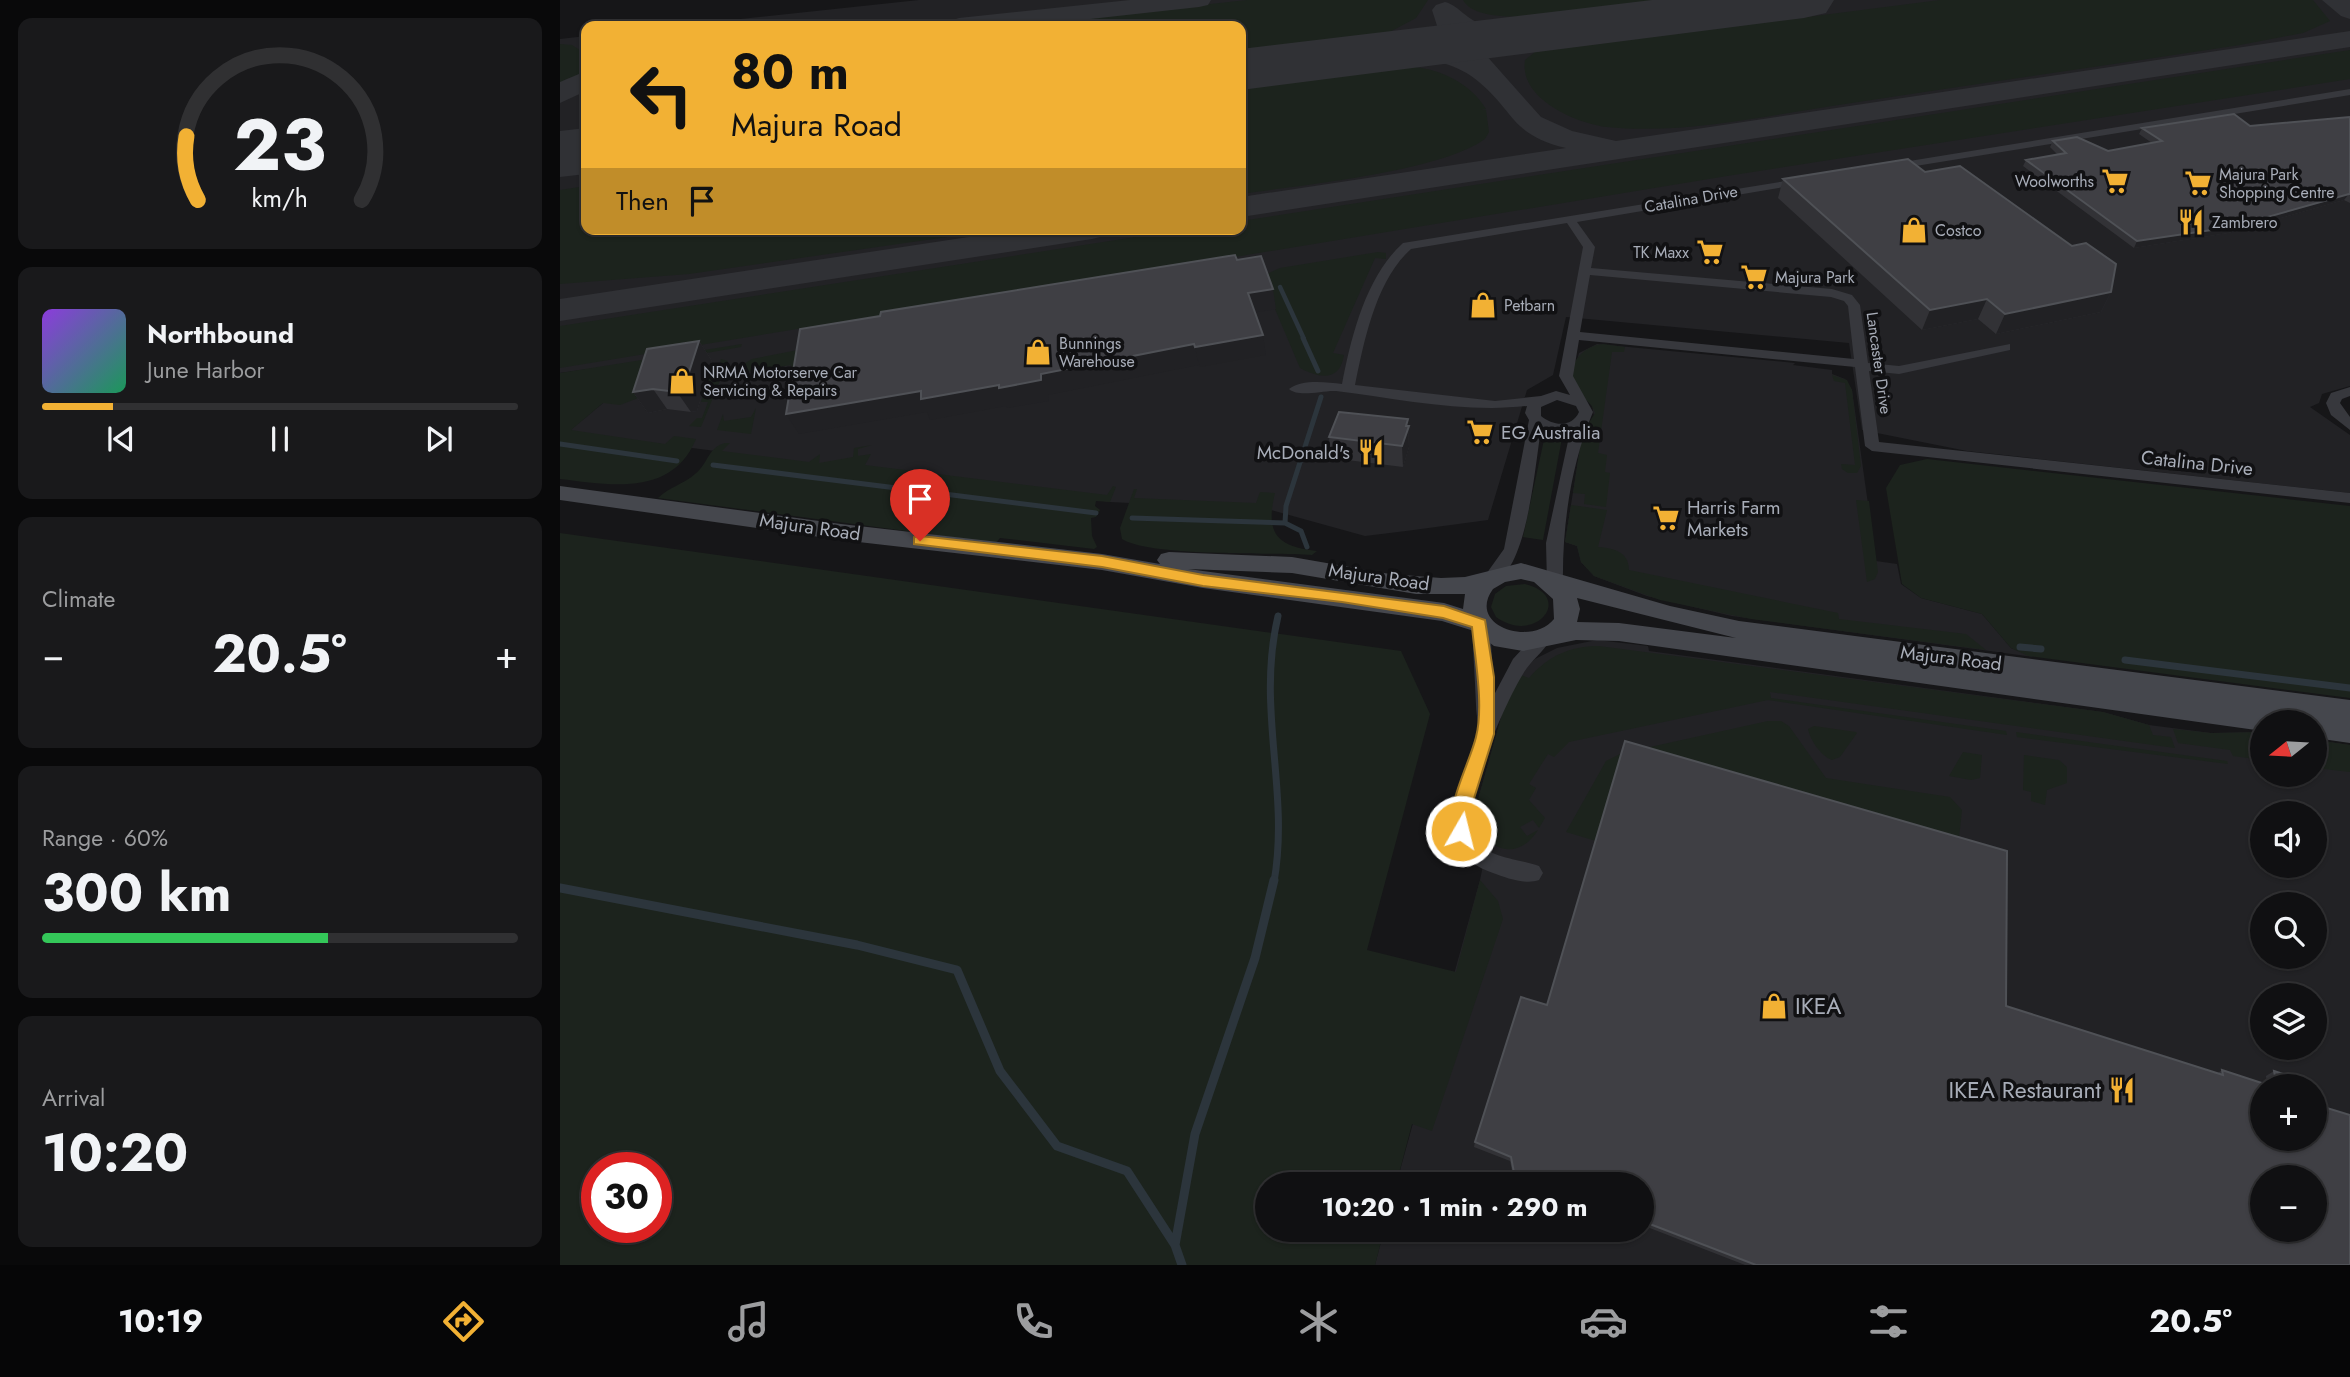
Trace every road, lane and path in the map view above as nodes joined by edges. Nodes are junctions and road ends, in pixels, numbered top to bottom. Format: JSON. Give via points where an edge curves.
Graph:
{"nodes":[{"id":1,"x":2350,"y":92,"type":"edge"},
{"id":2,"x":1881,"y":168,"type":"edge"},
{"id":3,"x":1814,"y":179,"type":"edge"},
{"id":4,"x":1570,"y":220,"type":"junction"},
{"id":5,"x":1585,"y":271,"type":"junction"},
{"id":6,"x":1573,"y":335,"type":"junction"},
{"id":7,"x":2005,"y":347,"type":"dead end"},
{"id":8,"x":1861,"y":365,"type":"junction"},
{"id":9,"x":1566,"y":376,"type":"junction"},
{"id":10,"x":1348,"y":388,"type":"junction"},
{"id":11,"x":1296,"y":389,"type":"dead end"},
{"id":12,"x":2350,"y":391,"type":"edge"},
{"id":13,"x":1540,"y":399,"type":"junction"},
{"id":14,"x":1495,"y":405,"type":"junction"},
{"id":15,"x":1582,"y":413,"type":"junction"},
{"id":16,"x":1535,"y":419,"type":"junction"},
{"id":17,"x":2350,"y":425,"type":"edge"},
{"id":18,"x":1872,"y":446,"type":"joint"},
{"id":19,"x":560,"y":492,"type":"edge"},
{"id":20,"x":2350,"y":498,"type":"edge"},
{"id":21,"x":1102,"y":562,"type":"junction"},
{"id":22,"x":1490,"y":579,"type":"junction"},
{"id":23,"x":1556,"y":583,"type":"junction"},
{"id":24,"x":1480,"y":624,"type":"junction"},
{"id":25,"x":1544,"y":639,"type":"junction"},
{"id":26,"x":2350,"y":711,"type":"edge"},
{"id":27,"x":2250,"y":718,"type":"edge"},
{"id":28,"x":2328,"y":729,"type":"edge"},
{"id":29,"x":2350,"y":732,"type":"edge"},
{"id":30,"x":1486,"y":734,"type":"junction"},
{"id":31,"x":1532,"y":873,"type":"dead end"}],
"edges":[{"from":1,"to":2,"type":"street"},
{"from":3,"to":4,"type":"street","name":"Catalina Drive"},
{"from":4,"to":5,"type":"street","via":[[1589,245]]},
{"from":4,"to":10,"type":"street","name":"Catalina Drive","via":[[1424,241],[1401,249],[1360,334]]},
{"from":5,"to":6,"type":"street"},
{"from":5,"to":8,"type":"street","name":"Lancaster Drive","via":[[1844,296],[1854,304]]},
{"from":6,"to":8,"type":"street"},
{"from":6,"to":9,"type":"street"},
{"from":7,"to":8,"type":"street","via":[[1899,370]]},
{"from":8,"to":18,"type":"street","name":"Lancaster Drive"},
{"from":9,"to":13,"type":"street"},
{"from":9,"to":15,"type":"street"},
{"from":10,"to":11,"type":"street"},
{"from":10,"to":14,"type":"street"},
{"from":12,"to":17,"type":"street","via":[[2333,403]]},
{"from":13,"to":14,"type":"street"},
{"from":13,"to":15,"type":"street","via":[[1564,396]]},
{"from":13,"to":16,"type":"street","via":[[1532,408]]},
{"from":14,"to":16,"type":"street"},
{"from":15,"to":16,"type":"street","via":[[1559,429]]},
{"from":15,"to":23,"type":"street","via":[[1553,543]]},
{"from":16,"to":22,"type":"street","via":[[1512,549]]},
{"from":18,"to":20,"type":"street","name":"Catalina Drive"},
{"from":19,"to":21,"type":"main road","name":"Majura Road","via":[[841,532]]},
{"from":21,"to":22,"type":"main road","name":"Majura Road","via":[[1136,558],[1278,564],[1414,585]]},
{"from":21,"to":24,"type":"main road","name":"Majura Road","via":[[1444,612]]},
{"from":22,"to":23,"type":"main road","via":[[1528,572]]},
{"from":22,"to":24,"type":"main road","via":[[1473,601]]},
{"from":23,"to":25,"type":"main road","via":[[1568,601],[1569,613],[1559,630]]},
{"from":23,"to":26,"type":"main road","name":"Majura Road","via":[[1739,630]]},
{"from":24,"to":25,"type":"main road","via":[[1504,640],[1527,643]]},
{"from":24,"to":30,"type":"street"},
{"from":25,"to":27,"type":"main road","name":"Majura Road","via":[[1576,631],[1619,632]]},
{"from":25,"to":30,"type":"street","via":[[1514,673]]},
{"from":28,"to":29,"type":"main road"},
{"from":30,"to":31,"type":"street","via":[[1462,808],[1461,831],[1468,846],[1484,860]]}]}
